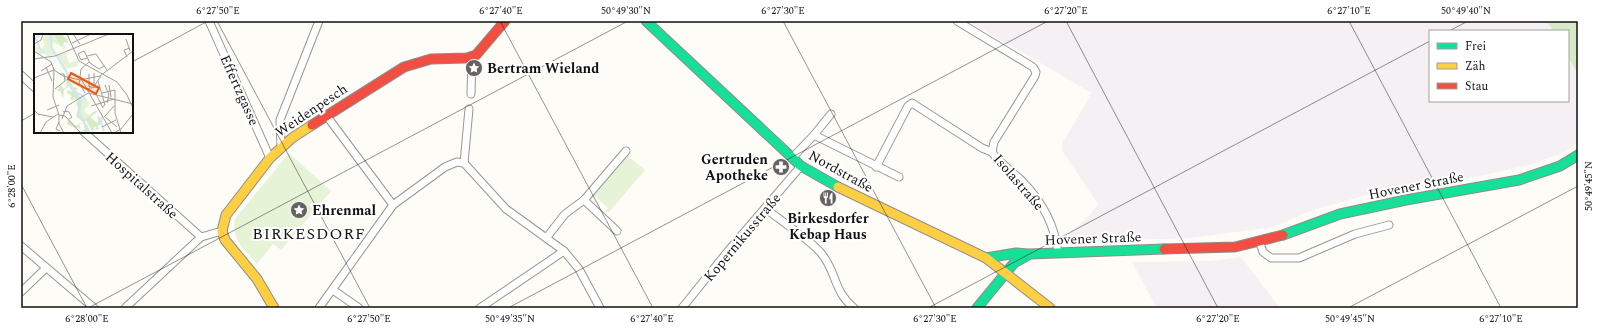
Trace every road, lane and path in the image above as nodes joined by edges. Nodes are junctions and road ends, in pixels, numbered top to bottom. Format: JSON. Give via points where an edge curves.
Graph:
{"nodes":[{"id":1,"x":208,"y":21,"type":"edge"},
{"id":2,"x":319,"y":21,"type":"edge"},
{"id":3,"x":505,"y":21,"type":"edge"},
{"id":4,"x":646,"y":21,"type":"edge"},
{"id":5,"x":957,"y":21,"type":"edge"},
{"id":6,"x":472,"y":57,"type":"junction"},
{"id":7,"x":21,"y":75,"type":"edge"},
{"id":8,"x":34,"y":87,"type":"edge"},
{"id":9,"x":471,"y":94,"type":"dead end"},
{"id":10,"x":470,"y":109,"type":"dead end"},
{"id":11,"x":830,"y":114,"type":"dead end"},
{"id":12,"x":326,"y":116,"type":"junction"},
{"id":13,"x":85,"y":133,"type":"edge"},
{"id":14,"x":814,"y":135,"type":"junction"},
{"id":15,"x":281,"y":146,"type":"junction"},
{"id":16,"x":626,"y":151,"type":"dead end"},
{"id":17,"x":992,"y":152,"type":"junction"},
{"id":18,"x":1578,"y":155,"type":"edge"},
{"id":19,"x":270,"y":158,"type":"junction"},
{"id":20,"x":792,"y":158,"type":"junction"},
{"id":21,"x":464,"y":163,"type":"junction"},
{"id":22,"x":801,"y":166,"type":"junction"},
{"id":23,"x":876,"y":167,"type":"junction"},
{"id":24,"x":899,"y":177,"type":"dead end"},
{"id":25,"x":584,"y":200,"type":"junction"},
{"id":26,"x":393,"y":205,"type":"junction"},
{"id":27,"x":766,"y":208,"type":"junction"},
{"id":28,"x":1389,"y":225,"type":"dead end"},
{"id":29,"x":222,"y":231,"type":"junction"},
{"id":30,"x":617,"y":231,"type":"dead end"},
{"id":31,"x":201,"y":237,"type":"junction"},
{"id":32,"x":547,"y":237,"type":"junction"},
{"id":33,"x":1260,"y":243,"type":"junction"},
{"id":34,"x":21,"y":246,"type":"edge"},
{"id":35,"x":564,"y":251,"type":"junction"},
{"id":36,"x":1058,"y":253,"type":"junction"},
{"id":37,"x":1030,"y":254,"type":"junction"},
{"id":38,"x":986,"y":258,"type":"junction"},
{"id":39,"x":46,"y":268,"type":"junction"},
{"id":40,"x":1006,"y":273,"type":"junction"},
{"id":41,"x":333,"y":290,"type":"junction"},
{"id":42,"x":21,"y":292,"type":"edge"},
{"id":43,"x":94,"y":308,"type":"edge"},
{"id":44,"x":125,"y":308,"type":"edge"},
{"id":45,"x":274,"y":308,"type":"edge"},
{"id":46,"x":319,"y":308,"type":"edge"},
{"id":47,"x":359,"y":308,"type":"edge"},
{"id":48,"x":480,"y":308,"type":"edge"},
{"id":49,"x":600,"y":308,"type":"edge"},
{"id":50,"x":682,"y":308,"type":"edge"},
{"id":51,"x":854,"y":308,"type":"edge"},
{"id":52,"x":977,"y":308,"type":"edge"},
{"id":53,"x":1050,"y":308,"type":"edge"}],
"edges":[{"from":1,"to":19,"type":"street","name":"Effertzgasse"},
{"from":2,"to":15,"type":"street","via":[[280,120]]},
{"from":3,"to":6,"type":"street","via":[[480,53]]},
{"from":4,"to":20,"type":"street","name":"Nordstraße"},
{"from":5,"to":17,"type":"street","name":"Isolastraße","via":[[1033,67],[1036,72],[994,142]]},
{"from":6,"to":9,"type":"street"},
{"from":6,"to":12,"type":"street","name":"Weidenpesch","via":[[431,59],[404,67]]},
{"from":7,"to":8,"type":"street"},
{"from":10,"to":21,"type":"street"},
{"from":11,"to":14,"type":"street"},
{"from":12,"to":15,"type":"street","name":"Weidenpesch"},
{"from":12,"to":26,"type":"street"},
{"from":13,"to":31,"type":"street","name":"Hospitalstraße"},
{"from":14,"to":20,"type":"street"},
{"from":14,"to":23,"type":"street"},
{"from":15,"to":19,"type":"street","name":"Weidenpesch"},
{"from":16,"to":25,"type":"street"},
{"from":17,"to":23,"type":"street","via":[[912,104],[908,106]]},
{"from":17,"to":36,"type":"street","name":"Isolastraße","via":[[1022,181],[1046,214],[1055,233]]},
{"from":18,"to":33,"type":"street","name":"Hovener Straße","via":[[1560,166],[1519,180],[1340,214]]},
{"from":19,"to":29,"type":"street","name":"Weidenpesch","via":[[226,215]]},
{"from":20,"to":22,"type":"street","name":"Nordstraße"},
{"from":21,"to":26,"type":"street","via":[[457,162],[444,166]]},
{"from":21,"to":32,"type":"street","via":[[506,209]]},
{"from":22,"to":27,"type":"street","name":"Kopernikusstraße"},
{"from":22,"to":38,"type":"street","name":"Nordstraße"},
{"from":23,"to":24,"type":"street"},
{"from":25,"to":30,"type":"street"},
{"from":25,"to":32,"type":"street","via":[[565,214]]},
{"from":26,"to":41,"type":"street"},
{"from":27,"to":50,"type":"street","name":"Kopernikusstraße"},
{"from":27,"to":51,"type":"street","via":[[821,252],[831,268],[840,293]]},
{"from":28,"to":33,"type":"street","via":[[1355,234],[1299,258],[1272,258],[1263,252]]},
{"from":29,"to":31,"type":"street"},
{"from":29,"to":45,"type":"street","via":[[225,240],[256,279]]},
{"from":31,"to":44,"type":"street"},
{"from":32,"to":35,"type":"street"},
{"from":33,"to":36,"type":"street","name":"Hovener Straße","via":[[1210,250]]},
{"from":34,"to":39,"type":"street"},
{"from":35,"to":48,"type":"street"},
{"from":35,"to":49,"type":"street","via":[[579,268]]},
{"from":36,"to":37,"type":"street","name":"Hovener Straße"},
{"from":37,"to":38,"type":"street","via":[[1016,253]]},
{"from":37,"to":40,"type":"street","name":"Hovener Straße","via":[[1014,263]]},
{"from":38,"to":40,"type":"street","name":"Nordstraße"},
{"from":39,"to":42,"type":"street"},
{"from":39,"to":43,"type":"street"},
{"from":40,"to":52,"type":"street","name":"Hovener Straße"},
{"from":40,"to":53,"type":"street","name":"Nordstraße"},
{"from":41,"to":46,"type":"street"},
{"from":41,"to":47,"type":"street"}]}
